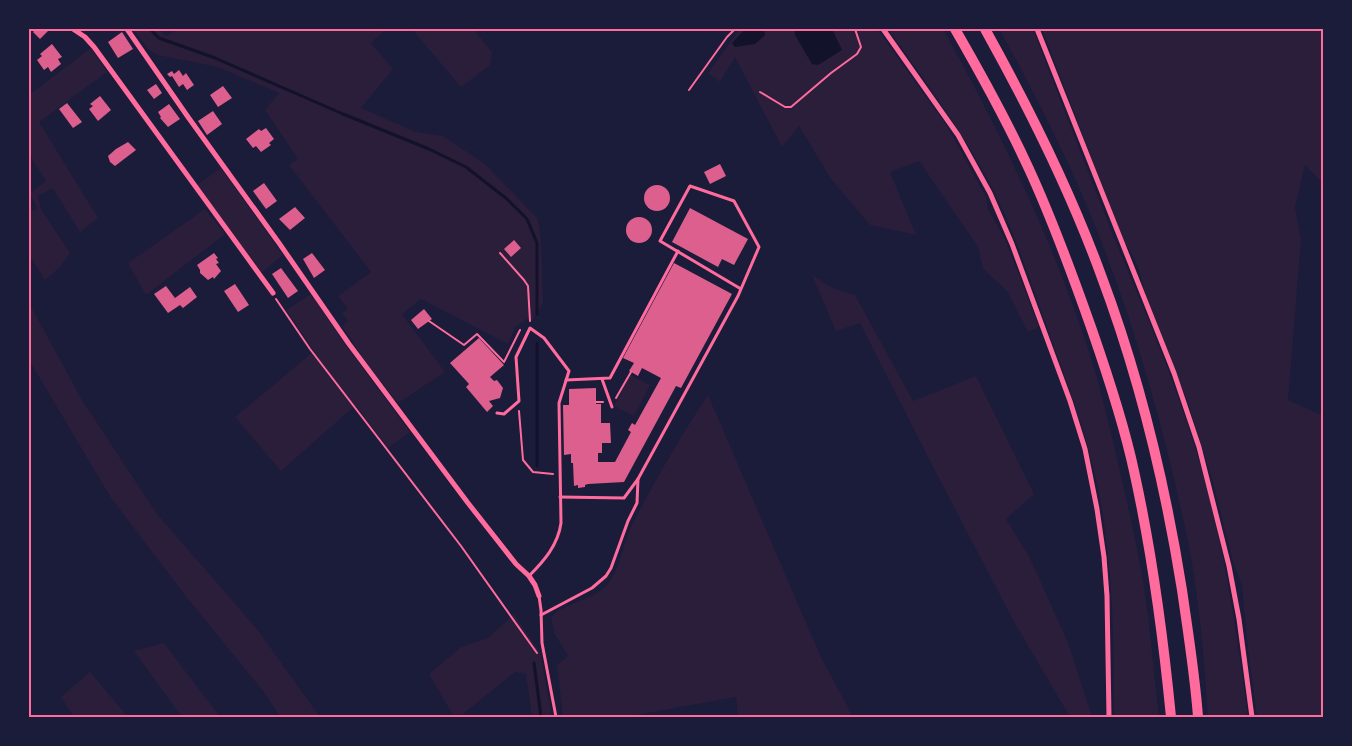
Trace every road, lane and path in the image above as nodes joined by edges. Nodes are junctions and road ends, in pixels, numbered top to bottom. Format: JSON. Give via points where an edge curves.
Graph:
{"nodes":[{"id":1,"x":73,"y":29,"type":"edge"},
{"id":2,"x":127,"y":29,"type":"edge"},
{"id":3,"x":735,"y":29,"type":"edge"},
{"id":4,"x":855,"y":29,"type":"edge"},
{"id":5,"x":883,"y":29,"type":"edge"},
{"id":6,"x":954,"y":29,"type":"edge"},
{"id":7,"x":984,"y":29,"type":"edge"},
{"id":8,"x":1037,"y":29,"type":"edge"},
{"id":9,"x":689,"y":90,"type":"dead end"},
{"id":10,"x":760,"y":92,"type":"dead end"},
{"id":11,"x":678,"y":252,"type":"junction"},
{"id":12,"x":500,"y":254,"type":"dead end"},
{"id":13,"x":741,"y":289,"type":"junction"},
{"id":14,"x":272,"y":293,"type":"joint"},
{"id":15,"x":429,"y":321,"type":"dead end"},
{"id":16,"x":530,"y":328,"type":"junction"},
{"id":17,"x":468,"y":342,"type":"junction"},
{"id":18,"x":470,"y":345,"type":"dead end"},
{"id":19,"x":631,"y":372,"type":"dead end"},
{"id":20,"x":602,"y":379,"type":"junction"},
{"id":21,"x":566,"y":380,"type":"junction"},
{"id":22,"x":519,"y":401,"type":"junction"},
{"id":23,"x":596,"y":402,"type":"dead end"},
{"id":24,"x":610,"y":402,"type":"junction"},
{"id":25,"x":612,"y":407,"type":"dead end"},
{"id":26,"x":497,"y":413,"type":"dead end"},
{"id":27,"x":560,"y":474,"type":"junction"},
{"id":28,"x":638,"y":479,"type":"junction"},
{"id":29,"x":560,"y":497,"type":"junction"},
{"id":30,"x":529,"y":576,"type":"junction"},
{"id":31,"x":539,"y":596,"type":"joint"},
{"id":32,"x":541,"y":614,"type":"junction"},
{"id":33,"x":545,"y":659,"type":"junction"},
{"id":34,"x":556,"y":717,"type":"edge"},
{"id":35,"x":1109,"y":717,"type":"edge"},
{"id":36,"x":1171,"y":717,"type":"edge"},
{"id":37,"x":1198,"y":717,"type":"edge"},
{"id":38,"x":1252,"y":717,"type":"edge"}],
"edges":[{"from":1,"to":14,"type":"street","via":[[94,46]]},
{"from":2,"to":30,"type":"street","via":[[384,392],[516,564]]},
{"from":3,"to":9,"type":"path"},
{"from":4,"to":10,"type":"path","via":[[860,47],[857,54],[791,107],[785,107]]},
{"from":5,"to":35,"type":"street","via":[[958,135],[990,193],[1070,401],[1084,449],[1104,557]]},
{"from":6,"to":36,"type":"highway","via":[[1029,168],[1074,279],[1106,373],[1134,470],[1147,538]]},
{"from":7,"to":37,"type":"highway","via":[[1039,130],[1071,201],[1102,275],[1133,369],[1174,543]]},
{"from":8,"to":38,"type":"street","via":[[1174,373],[1199,447],[1229,566]]},
{"from":11,"to":13,"type":"lane"},
{"from":11,"to":13,"type":"lane","via":[[660,241],[690,186],[734,201],[759,247]]},
{"from":11,"to":20,"type":"lane","via":[[610,378]]},
{"from":12,"to":16,"type":"path","via":[[528,286]]},
{"from":13,"to":28,"type":"lane"},
{"from":14,"to":33,"type":"path","via":[[310,349],[461,546],[534,650]]},
{"from":15,"to":17,"type":"path","via":[[464,345]]},
{"from":16,"to":17,"type":"path","via":[[521,329],[504,362],[477,334]]},
{"from":16,"to":21,"type":"lane","via":[[544,338],[563,361],[569,371]]},
{"from":16,"to":22,"type":"lane","via":[[516,357]]},
{"from":17,"to":18,"type":"path"},
{"from":19,"to":24,"type":"path","via":[[614,402]]},
{"from":20,"to":21,"type":"lane"},
{"from":20,"to":24,"type":"lane"},
{"from":21,"to":27,"type":"lane","via":[[559,402]]},
{"from":22,"to":26,"type":"lane","via":[[504,414]]},
{"from":22,"to":27,"type":"path","via":[[523,460],[533,472]]},
{"from":23,"to":24,"type":"path"},
{"from":24,"to":25,"type":"lane"},
{"from":27,"to":29,"type":"lane"},
{"from":28,"to":29,"type":"lane","via":[[624,498]]},
{"from":28,"to":32,"type":"lane","via":[[637,504],[606,576],[592,588]]},
{"from":29,"to":30,"type":"lane","via":[[559,534],[548,554]]},
{"from":30,"to":31,"type":"street"},
{"from":31,"to":32,"type":"lane"},
{"from":32,"to":33,"type":"lane"},
{"from":33,"to":34,"type":"lane"}]}
